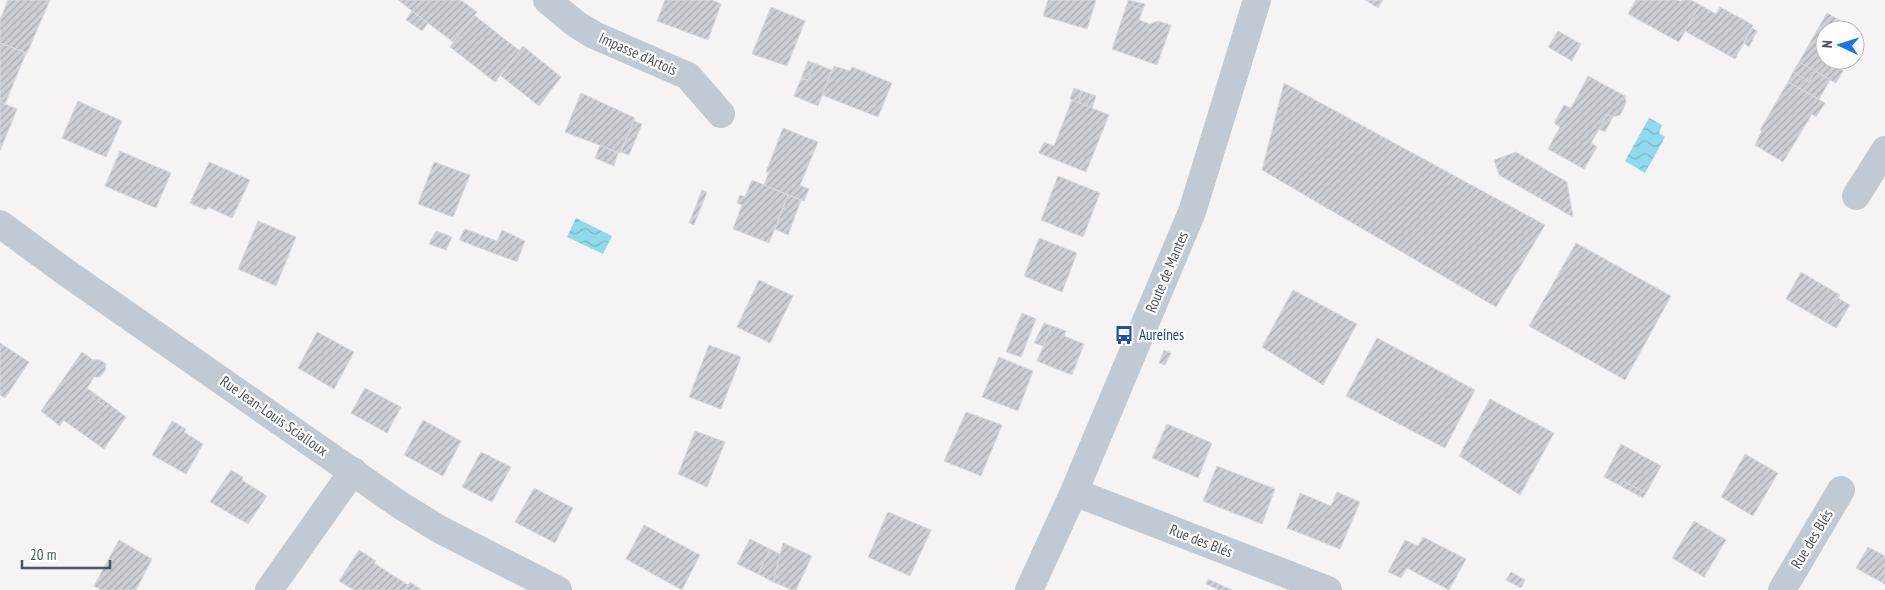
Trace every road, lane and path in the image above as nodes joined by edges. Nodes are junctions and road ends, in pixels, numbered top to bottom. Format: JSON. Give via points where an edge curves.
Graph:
{"nodes":[{"id":1,"x":547,"y":0,"type":"edge"},
{"id":2,"x":1257,"y":0,"type":"edge"},
{"id":3,"x":721,"y":114,"type":"dead end"},
{"id":4,"x":1885,"y":150,"type":"edge"},
{"id":5,"x":1856,"y":196,"type":"dead end"},
{"id":6,"x":0,"y":224,"type":"edge"},
{"id":7,"x":353,"y":471,"type":"junction"},
{"id":8,"x":1841,"y":490,"type":"dead end"},
{"id":9,"x":1074,"y":492,"type":"junction"},
{"id":10,"x":1784,"y":589,"type":"edge"},
{"id":11,"x":270,"y":590,"type":"edge"},
{"id":12,"x":558,"y":590,"type":"edge"},
{"id":13,"x":1030,"y":590,"type":"edge"},
{"id":14,"x":1328,"y":590,"type":"edge"}],
"edges":[{"from":1,"to":3,"type":"street","name":"Impasse d'Artois","via":[[594,35],[688,76]]},
{"from":2,"to":9,"type":"street","name":"Route de Mantes","via":[[1192,212]]},
{"from":4,"to":5,"type":"street"},
{"from":6,"to":7,"type":"street","name":"Rue Jean-Louis Scialloux"},
{"from":7,"to":11,"type":"street"},
{"from":7,"to":12,"type":"street","name":"Rue Jean-Louis Scialloux","via":[[439,529]]},
{"from":8,"to":10,"type":"street","name":"Rue des Blés"},
{"from":9,"to":13,"type":"street","name":"Route de Mantes"},
{"from":9,"to":14,"type":"street","name":"Rue des Blés"}]}
